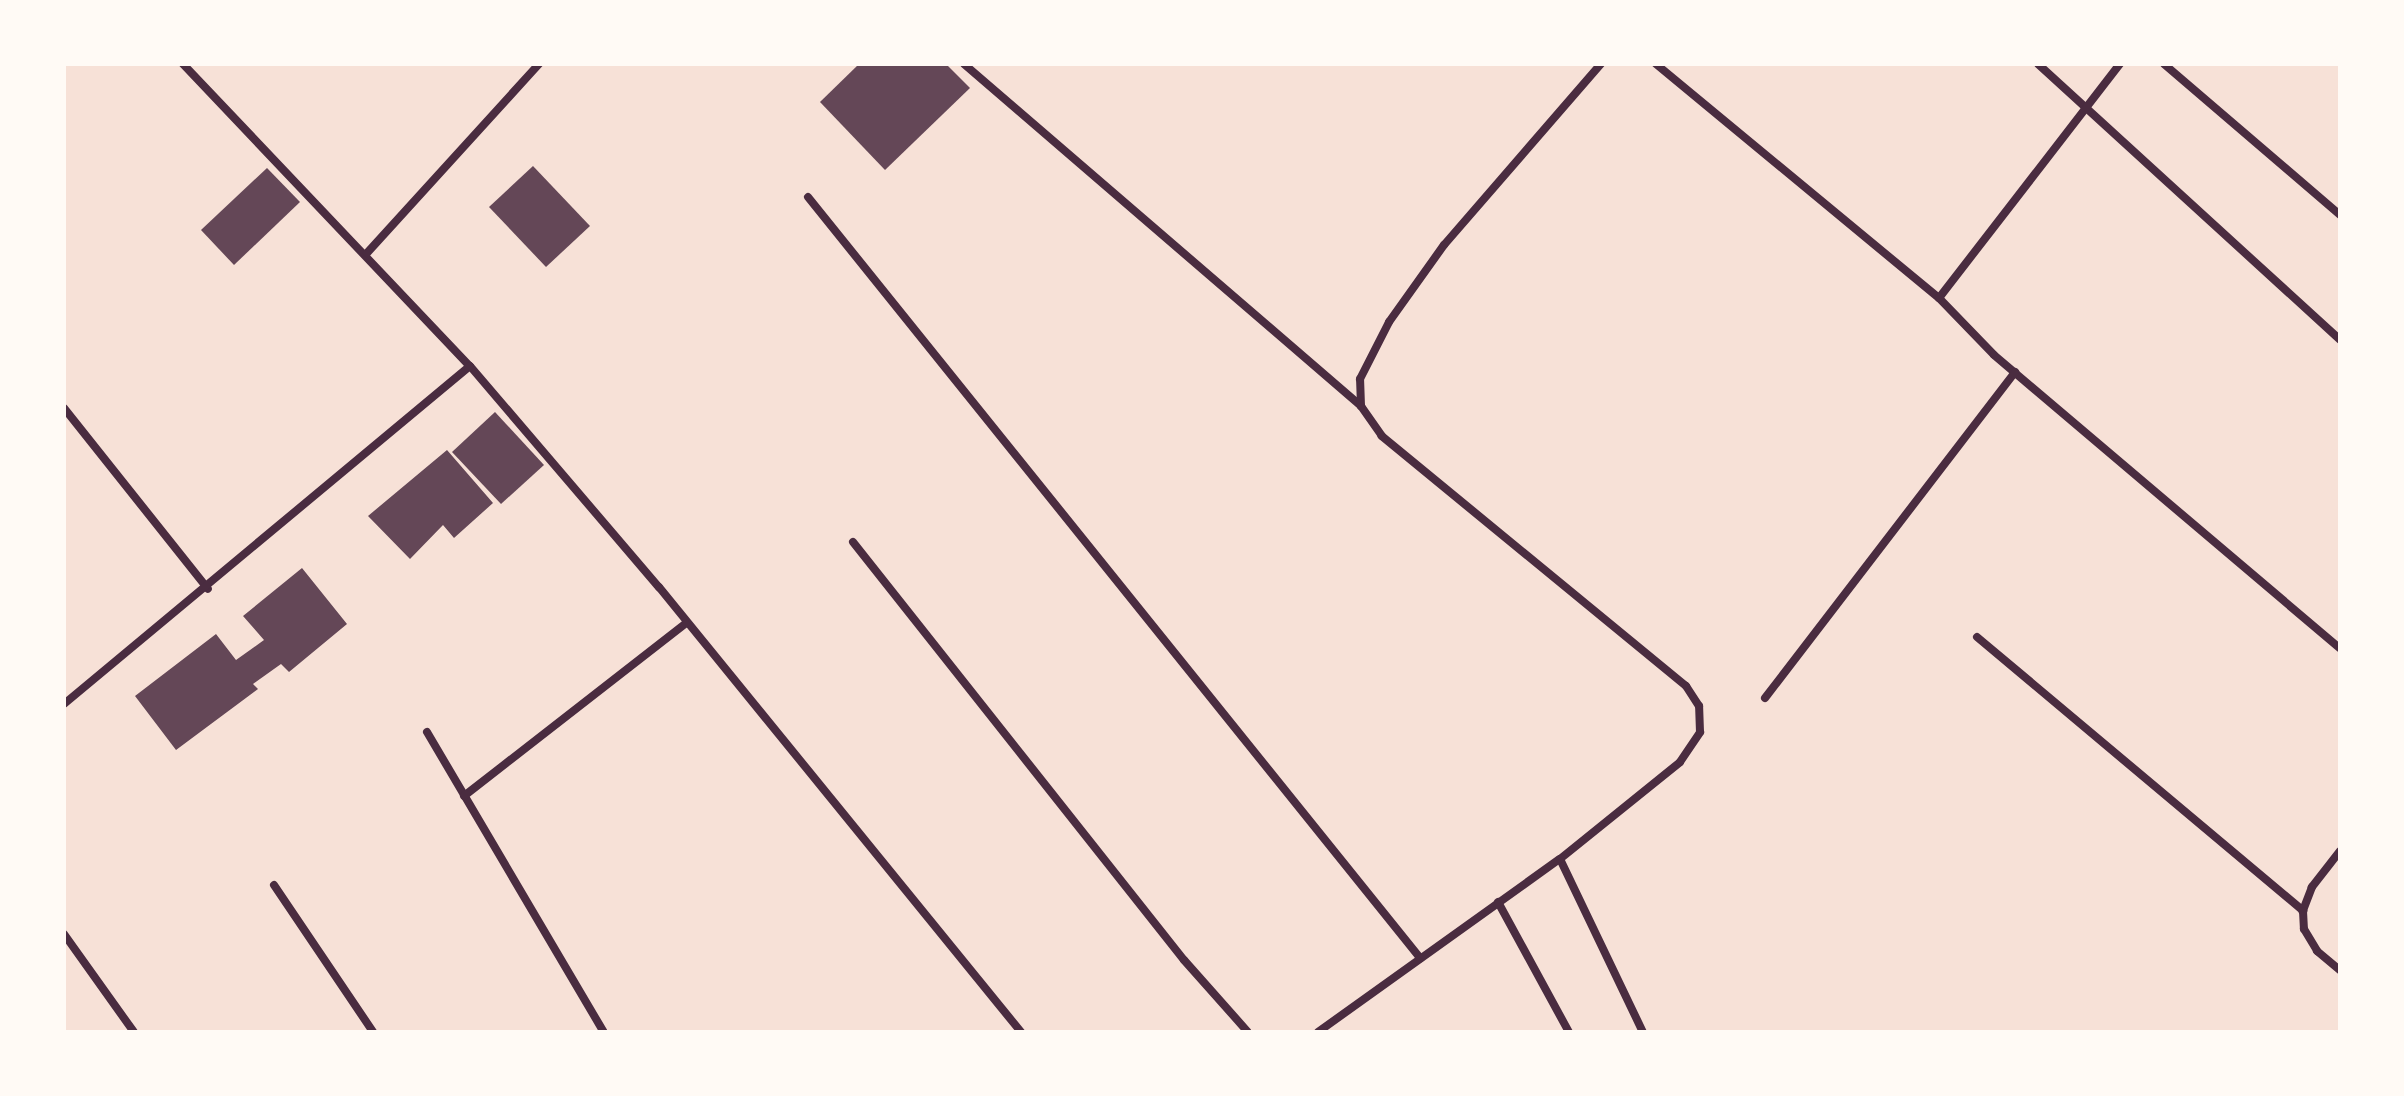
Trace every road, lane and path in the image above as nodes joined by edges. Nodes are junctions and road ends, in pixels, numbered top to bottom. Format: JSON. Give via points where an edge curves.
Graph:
{"nodes":[{"id":1,"x":183,"y":64,"type":"edge"},
{"id":2,"x":539,"y":64,"type":"edge"},
{"id":3,"x":964,"y":64,"type":"edge"},
{"id":4,"x":1601,"y":64,"type":"edge"},
{"id":5,"x":1656,"y":64,"type":"edge"},
{"id":6,"x":2038,"y":64,"type":"edge"},
{"id":7,"x":2120,"y":64,"type":"edge"},
{"id":8,"x":2164,"y":64,"type":"edge"},
{"id":9,"x":2089,"y":109,"type":"junction"},
{"id":10,"x":808,"y":197,"type":"dead end"},
{"id":11,"x":2340,"y":215,"type":"edge"},
{"id":12,"x":367,"y":253,"type":"junction"},
{"id":13,"x":1939,"y":298,"type":"junction"},
{"id":14,"x":2340,"y":340,"type":"edge"},
{"id":15,"x":470,"y":366,"type":"junction"},
{"id":16,"x":2015,"y":372,"type":"junction"},
{"id":17,"x":1361,"y":406,"type":"junction"},
{"id":18,"x":64,"y":408,"type":"edge"},
{"id":19,"x":853,"y":542,"type":"dead end"},
{"id":20,"x":208,"y":589,"type":"junction"},
{"id":21,"x":686,"y":623,"type":"junction"},
{"id":22,"x":1977,"y":637,"type":"dead end"},
{"id":23,"x":2340,"y":648,"type":"edge"},
{"id":24,"x":1765,"y":698,"type":"dead end"},
{"id":25,"x":64,"y":704,"type":"edge"},
{"id":26,"x":427,"y":732,"type":"dead end"},
{"id":27,"x":464,"y":796,"type":"junction"},
{"id":28,"x":2340,"y":851,"type":"edge"},
{"id":29,"x":1560,"y":859,"type":"junction"},
{"id":30,"x":274,"y":885,"type":"dead end"},
{"id":31,"x":1498,"y":902,"type":"junction"},
{"id":32,"x":2303,"y":911,"type":"junction"},
{"id":33,"x":64,"y":934,"type":"edge"},
{"id":34,"x":1420,"y":958,"type":"junction"},
{"id":35,"x":2340,"y":970,"type":"edge"},
{"id":36,"x":134,"y":1032,"type":"edge"},
{"id":37,"x":373,"y":1032,"type":"edge"},
{"id":38,"x":604,"y":1032,"type":"edge"},
{"id":39,"x":1021,"y":1032,"type":"edge"},
{"id":40,"x":1248,"y":1032,"type":"edge"},
{"id":41,"x":1318,"y":1032,"type":"edge"},
{"id":42,"x":1569,"y":1032,"type":"edge"},
{"id":43,"x":1643,"y":1032,"type":"edge"}],
"edges":[{"from":1,"to":12,"type":"street"},
{"from":2,"to":12,"type":"street"},
{"from":3,"to":17,"type":"street"},
{"from":4,"to":17,"type":"street","via":[[1444,245],[1389,322],[1360,379]]},
{"from":5,"to":13,"type":"street"},
{"from":6,"to":9,"type":"street"},
{"from":7,"to":9,"type":"street"},
{"from":8,"to":11,"type":"street"},
{"from":9,"to":13,"type":"street"},
{"from":9,"to":14,"type":"street"},
{"from":10,"to":34,"type":"street"},
{"from":12,"to":15,"type":"street"},
{"from":13,"to":16,"type":"street"},
{"from":15,"to":20,"type":"street"},
{"from":15,"to":21,"type":"street"},
{"from":16,"to":23,"type":"street"},
{"from":16,"to":24,"type":"street"},
{"from":17,"to":29,"type":"street","via":[[1382,436],[1686,686],[1699,706],[1700,732],[1680,762]]},
{"from":18,"to":20,"type":"street"},
{"from":19,"to":40,"type":"street","via":[[1184,960]]},
{"from":20,"to":25,"type":"street","via":[[113,659]]},
{"from":21,"to":27,"type":"street"},
{"from":21,"to":39,"type":"street"},
{"from":22,"to":32,"type":"street"},
{"from":26,"to":27,"type":"street"},
{"from":27,"to":38,"type":"street"},
{"from":28,"to":32,"type":"street","via":[[2312,887]]},
{"from":29,"to":31,"type":"street"},
{"from":29,"to":43,"type":"street"},
{"from":30,"to":37,"type":"street"},
{"from":31,"to":34,"type":"street"},
{"from":31,"to":42,"type":"street"},
{"from":32,"to":35,"type":"street","via":[[2304,929]]},
{"from":33,"to":36,"type":"street"},
{"from":34,"to":41,"type":"street"}]}
